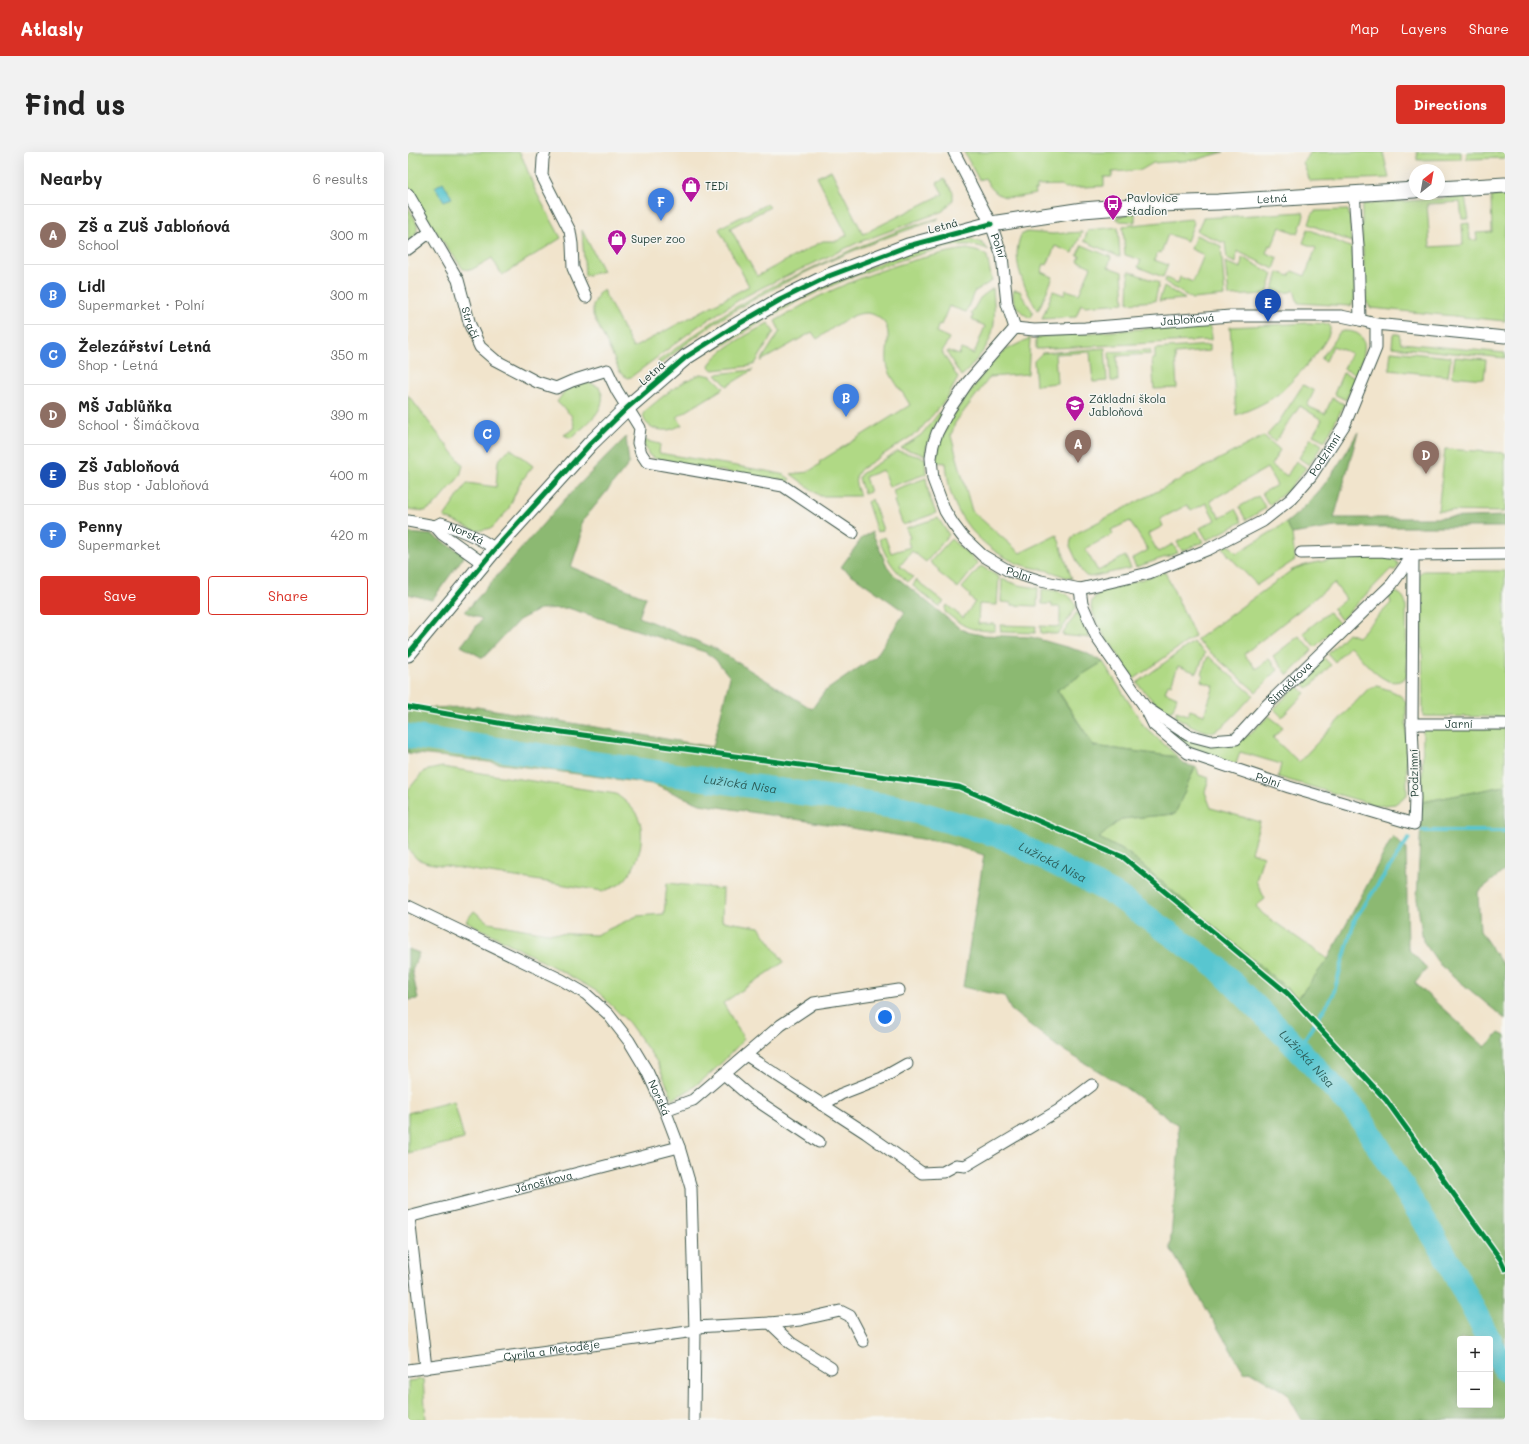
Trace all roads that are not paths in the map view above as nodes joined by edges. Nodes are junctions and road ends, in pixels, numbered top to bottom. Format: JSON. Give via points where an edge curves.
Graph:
{"nodes":[{"id":1,"x":545,"y":152,"type":"edge"},
{"id":2,"x":954,"y":152,"type":"edge"},
{"id":3,"x":1505,"y":185,"type":"edge"},
{"id":4,"x":1445,"y":188,"type":"edge"},
{"id":5,"x":1409,"y":190,"type":"edge"},
{"id":6,"x":1354,"y":193,"type":"junction"},
{"id":7,"x":408,"y":194,"type":"edge"},
{"id":8,"x":991,"y":224,"type":"junction"},
{"id":9,"x":430,"y":232,"type":"junction"},
{"id":10,"x":408,"y":249,"type":"edge"},
{"id":11,"x":586,"y":297,"type":"dead end"},
{"id":12,"x":1360,"y":320,"type":"junction"},
{"id":13,"x":1376,"y":324,"type":"junction"},
{"id":14,"x":1015,"y":328,"type":"junction"},
{"id":15,"x":1505,"y":337,"type":"edge"},
{"id":16,"x":627,"y":408,"type":"junction"},
{"id":17,"x":408,"y":520,"type":"edge"},
{"id":18,"x":435,"y":526,"type":"junction"},
{"id":19,"x":853,"y":533,"type":"dead end"},
{"id":20,"x":495,"y":549,"type":"junction"},
{"id":21,"x":1301,"y":553,"type":"dead end"},
{"id":22,"x":1505,"y":554,"type":"edge"},
{"id":23,"x":1413,"y":555,"type":"junction"},
{"id":24,"x":484,"y":564,"type":"junction"},
{"id":25,"x":1080,"y":589,"type":"junction"},
{"id":26,"x":408,"y":654,"type":"edge"},
{"id":27,"x":1145,"y":707,"type":"junction"},
{"id":28,"x":1412,"y":724,"type":"junction"},
{"id":29,"x":1505,"y":724,"type":"edge"},
{"id":30,"x":1414,"y":824,"type":"joint"},
{"id":31,"x":408,"y":906,"type":"edge"},
{"id":32,"x":899,"y":990,"type":"dead end"},
{"id":33,"x":746,"y":1055,"type":"junction"},
{"id":34,"x":907,"y":1064,"type":"dead end"},
{"id":35,"x":724,"y":1074,"type":"junction"},
{"id":36,"x":1092,"y":1085,"type":"dead end"},
{"id":37,"x":822,"y":1105,"type":"junction"},
{"id":38,"x":665,"y":1110,"type":"junction"},
{"id":39,"x":819,"y":1142,"type":"dead end"},
{"id":40,"x":679,"y":1147,"type":"junction"},
{"id":41,"x":408,"y":1217,"type":"edge"},
{"id":42,"x":770,"y":1323,"type":"junction"},
{"id":43,"x":695,"y":1329,"type":"junction"},
{"id":44,"x":863,"y":1341,"type":"dead end"},
{"id":45,"x":426,"y":1368,"type":"junction"},
{"id":46,"x":831,"y":1368,"type":"dead end"},
{"id":47,"x":408,"y":1370,"type":"edge"},
{"id":48,"x":694,"y":1420,"type":"edge"}],
"edges":[{"from":1,"to":11,"type":"street","via":[[542,176],[570,231],[573,268]]},
{"from":2,"to":8,"type":"street","name":"Polní"},
{"from":3,"to":4,"type":"street"},
{"from":5,"to":6,"type":"street","name":"Letná"},
{"from":6,"to":8,"type":"street","name":"Letná","via":[[1083,210]]},
{"from":6,"to":12,"type":"street"},
{"from":7,"to":9,"type":"street","name":"Stračí"},
{"from":8,"to":14,"type":"street","name":"Polní","via":[[1002,256],[1007,304]]},
{"from":8,"to":16,"type":"street","name":"Letná","via":[[908,246],[829,276],[780,300],[686,357]]},
{"from":9,"to":10,"type":"street"},
{"from":9,"to":16,"type":"street","name":"Stračí","via":[[458,280],[470,324],[480,347],[495,360],[537,382],[556,388],[608,370]]},
{"from":12,"to":13,"type":"street"},
{"from":12,"to":14,"type":"street","name":"Jabloňová","via":[[1341,316],[1230,316],[1085,328]]},
{"from":13,"to":15,"type":"street"},
{"from":13,"to":25,"type":"street","name":"Podzimní","via":[[1376,348],[1345,424],[1311,476],[1291,499],[1263,521],[1209,549],[1149,573]]},
{"from":14,"to":25,"type":"street","name":"Polní","via":[[968,382],[949,410],[933,445],[933,479],[945,511],[953,524],[982,555],[1009,570],[1041,581]]},
{"from":16,"to":19,"type":"street","via":[[640,428],[638,443],[646,462],[783,486]]},
{"from":16,"to":20,"type":"street","name":"Letná","via":[[590,444]]},
{"from":17,"to":18,"type":"street","name":"Norská"},
{"from":18,"to":20,"type":"street","name":"Norská","via":[[441,523],[452,527]]},
{"from":18,"to":24,"type":"street","name":"Norská","via":[[442,534]]},
{"from":20,"to":24,"type":"street","name":"Letná"},
{"from":21,"to":23,"type":"street","via":[[1381,551]]},
{"from":22,"to":23,"type":"street"},
{"from":23,"to":27,"type":"street","name":"Šimáčkova","via":[[1392,584],[1267,705],[1236,739],[1210,741],[1188,735]]},
{"from":23,"to":28,"type":"street","name":"Podzimní"},
{"from":24,"to":26,"type":"street","name":"Letná"},
{"from":25,"to":27,"type":"street","name":"Polní","via":[[1082,604],[1097,638]]},
{"from":27,"to":30,"type":"street","name":"Polní","via":[[1154,725],[1188,753],[1289,787]]},
{"from":28,"to":29,"type":"street","name":"Jarní"},
{"from":28,"to":30,"type":"street","name":"Podzimní"},
{"from":31,"to":38,"type":"street","name":"Norská","via":[[586,994],[608,1014],[629,1041],[647,1071]]},
{"from":32,"to":33,"type":"street","via":[[814,1003],[781,1025]]},
{"from":33,"to":35,"type":"street"},
{"from":33,"to":37,"type":"street"},
{"from":34,"to":37,"type":"street","via":[[882,1078],[840,1094]]},
{"from":35,"to":38,"type":"street","via":[[693,1100]]},
{"from":35,"to":39,"type":"street","via":[[747,1094]]},
{"from":36,"to":37,"type":"street","via":[[1059,1110],[965,1166],[956,1165],[943,1172],[922,1173]]},
{"from":38,"to":40,"type":"street","name":"Norská"},
{"from":40,"to":41,"type":"street","name":"Jánošíkova"},
{"from":40,"to":43,"type":"street","name":"Norská","via":[[691,1188]]},
{"from":41,"to":45,"type":"street"},
{"from":42,"to":43,"type":"street","name":"Cyrila a Metoděje"},
{"from":42,"to":44,"type":"street","name":"Cyrila a Metoděje","via":[[800,1320],[840,1311],[850,1316]]},
{"from":42,"to":46,"type":"street","via":[[791,1343]]},
{"from":43,"to":45,"type":"street","name":"Cyrila a Metoděje"},
{"from":43,"to":48,"type":"street","name":"Norská"},
{"from":45,"to":47,"type":"street","name":"Cyrila a Metoděje"}]}
